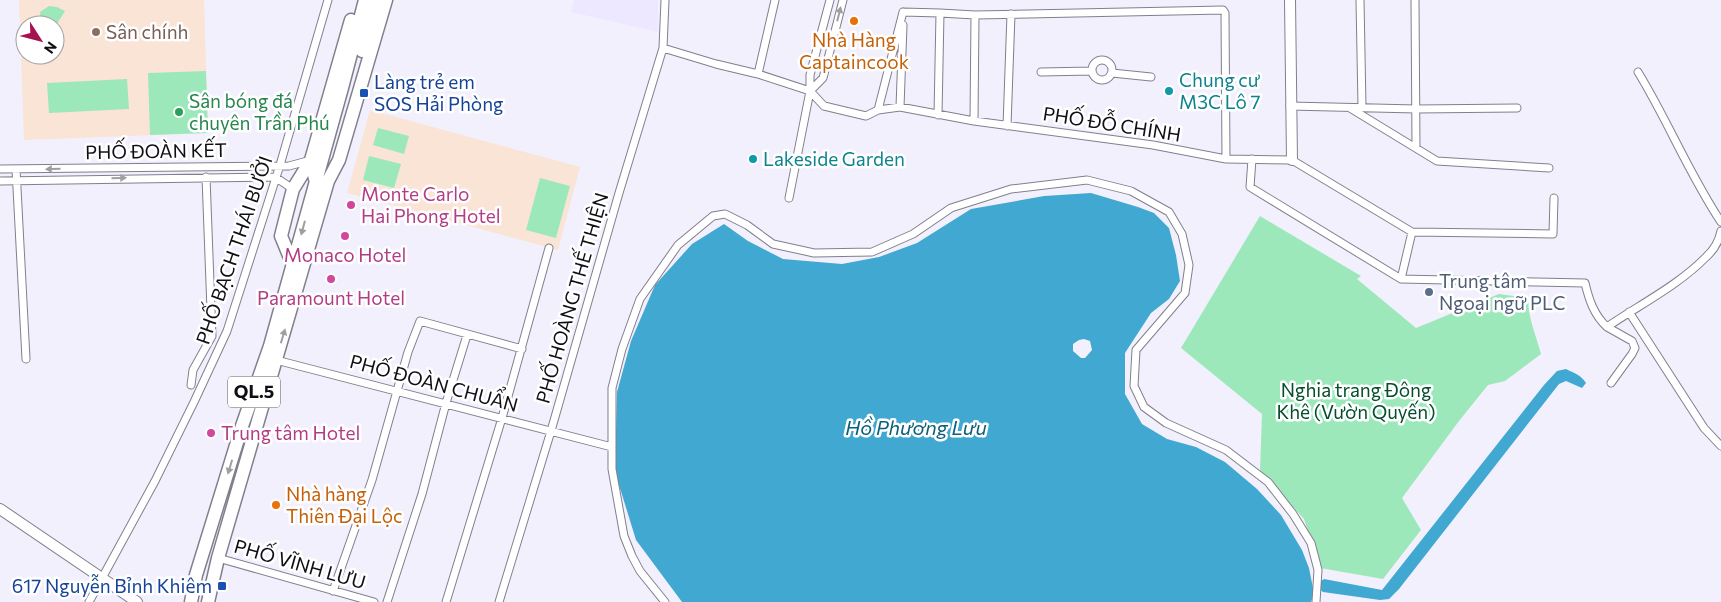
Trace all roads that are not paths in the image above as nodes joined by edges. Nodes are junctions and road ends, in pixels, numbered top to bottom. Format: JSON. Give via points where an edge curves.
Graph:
{"nodes":[{"id":1,"x":328,"y":0,"type":"edge"},
{"id":2,"x":356,"y":0,"type":"edge"},
{"id":3,"x":365,"y":0,"type":"edge"},
{"id":4,"x":375,"y":0,"type":"edge"},
{"id":5,"x":386,"y":0,"type":"edge"},
{"id":6,"x":665,"y":0,"type":"edge"},
{"id":7,"x":775,"y":0,"type":"edge"},
{"id":8,"x":830,"y":0,"type":"edge"},
{"id":9,"x":843,"y":0,"type":"edge"},
{"id":10,"x":1290,"y":0,"type":"edge"},
{"id":11,"x":1360,"y":0,"type":"edge"},
{"id":12,"x":1415,"y":0,"type":"edge"},
{"id":13,"x":903,"y":12,"type":"junction"},
{"id":14,"x":940,"y":13,"type":"junction"},
{"id":15,"x":1011,"y":14,"type":"junction"},
{"id":16,"x":975,"y":15,"type":"junction"},
{"id":17,"x":663,"y":48,"type":"junction"},
{"id":18,"x":1092,"y":71,"type":"junction"},
{"id":19,"x":1041,"y":72,"type":"dead end"},
{"id":20,"x":1638,"y":72,"type":"dead end"},
{"id":21,"x":1112,"y":73,"type":"junction"},
{"id":22,"x":758,"y":74,"type":"junction"},
{"id":23,"x":1151,"y":77,"type":"dead end"},
{"id":24,"x":810,"y":90,"type":"junction"},
{"id":25,"x":1290,"y":106,"type":"junction"},
{"id":26,"x":900,"y":107,"type":"junction"},
{"id":27,"x":1350,"y":107,"type":"junction"},
{"id":28,"x":1362,"y":107,"type":"junction"},
{"id":29,"x":1416,"y":108,"type":"junction"},
{"id":30,"x":1516,"y":108,"type":"dead end"},
{"id":31,"x":878,"y":110,"type":"junction"},
{"id":32,"x":938,"y":114,"type":"junction"},
{"id":33,"x":974,"y":121,"type":"junction"},
{"id":34,"x":1007,"y":126,"type":"junction"},
{"id":35,"x":1416,"y":148,"type":"junction"},
{"id":36,"x":1226,"y":158,"type":"junction"},
{"id":37,"x":1252,"y":159,"type":"junction"},
{"id":38,"x":311,"y":160,"type":"junction"},
{"id":39,"x":1292,"y":160,"type":"junction"},
{"id":40,"x":280,"y":165,"type":"junction"},
{"id":41,"x":1549,"y":168,"type":"dead end"},
{"id":42,"x":16,"y":169,"type":"junction"},
{"id":43,"x":0,"y":170,"type":"edge"},
{"id":44,"x":206,"y":177,"type":"junction"},
{"id":45,"x":275,"y":177,"type":"junction"},
{"id":46,"x":17,"y":180,"type":"junction"},
{"id":47,"x":0,"y":181,"type":"edge"},
{"id":48,"x":322,"y":181,"type":"junction"},
{"id":49,"x":293,"y":189,"type":"junction"},
{"id":50,"x":789,"y":198,"type":"dead end"},
{"id":51,"x":1554,"y":198,"type":"dead end"},
{"id":52,"x":1721,"y":222,"type":"edge"},
{"id":53,"x":1721,"y":231,"type":"edge"},
{"id":54,"x":1412,"y":232,"type":"junction"},
{"id":55,"x":549,"y":248,"type":"dead end"},
{"id":56,"x":293,"y":264,"type":"junction"},
{"id":57,"x":1401,"y":279,"type":"junction"},
{"id":58,"x":1629,"y":312,"type":"junction"},
{"id":59,"x":1608,"y":327,"type":"junction"},
{"id":60,"x":467,"y":335,"type":"junction"},
{"id":61,"x":1632,"y":341,"type":"junction"},
{"id":62,"x":1650,"y":346,"type":"junction"},
{"id":63,"x":522,"y":349,"type":"junction"},
{"id":64,"x":26,"y":359,"type":"dead end"},
{"id":65,"x":276,"y":360,"type":"junction"},
{"id":66,"x":1611,"y":383,"type":"dead end"},
{"id":67,"x":191,"y":385,"type":"dead end"},
{"id":68,"x":396,"y":390,"type":"junction"},
{"id":69,"x":446,"y":404,"type":"junction"},
{"id":70,"x":502,"y":418,"type":"junction"},
{"id":71,"x":551,"y":431,"type":"junction"},
{"id":72,"x":1721,"y":446,"type":"edge"},
{"id":73,"x":612,"y":447,"type":"junction"},
{"id":74,"x":0,"y":509,"type":"edge"},
{"id":75,"x":218,"y":558,"type":"junction"},
{"id":76,"x":102,"y":580,"type":"junction"},
{"id":77,"x":333,"y":591,"type":"junction"},
{"id":78,"x":90,"y":602,"type":"edge"},
{"id":79,"x":137,"y":602,"type":"edge"},
{"id":80,"x":191,"y":602,"type":"edge"},
{"id":81,"x":208,"y":602,"type":"edge"},
{"id":82,"x":374,"y":602,"type":"edge"},
{"id":83,"x":387,"y":602,"type":"edge"},
{"id":84,"x":446,"y":602,"type":"edge"},
{"id":85,"x":499,"y":602,"type":"edge"},
{"id":86,"x":665,"y":602,"type":"edge"},
{"id":87,"x":1316,"y":602,"type":"edge"}],
"edges":[{"from":1,"to":40,"type":"street","name":"PHỐ BẠCH THÁI BƯỞI"},
{"from":2,"to":38,"type":"highway","number":"QL.5"},
{"from":3,"to":48,"type":"highway","number":"QL.5"},
{"from":4,"to":48,"type":"highway","number":"QL.5","via":[[336,145]]},
{"from":5,"to":48,"type":"highway","number":"QL.5","via":[[339,160]]},
{"from":6,"to":17,"type":"street","name":"PHỐ HOÀNG THẾ THIỆN"},
{"from":7,"to":22,"type":"street"},
{"from":8,"to":24,"type":"street","via":[[810,75]]},
{"from":24,"to":9,"type":"street","one_way":true,"via":[[823,78]]},
{"from":10,"to":25,"type":"street"},
{"from":11,"to":28,"type":"street"},
{"from":12,"to":29,"type":"street"},
{"from":13,"to":14,"type":"street"},
{"from":13,"to":26,"type":"street"},
{"from":13,"to":31,"type":"street"},
{"from":14,"to":16,"type":"street"},
{"from":14,"to":32,"type":"street"},
{"from":15,"to":16,"type":"street"},
{"from":15,"to":34,"type":"street"},
{"from":15,"to":36,"type":"street","via":[[1223,10]]},
{"from":16,"to":33,"type":"street"},
{"from":17,"to":22,"type":"street","name":"PHỐ ĐỖ CHÍNH"},
{"from":17,"to":71,"type":"street","name":"PHỐ HOÀNG THẾ THIỆN"},
{"from":18,"to":19,"type":"street"},
{"from":18,"to":21,"type":"street","via":[[1101,80]]},
{"from":18,"to":21,"type":"street","via":[[1093,64],[1101,59],[1110,63]]},
{"from":20,"to":52,"type":"street"},
{"from":21,"to":23,"type":"street"},
{"from":22,"to":24,"type":"street","name":"PHỐ ĐỖ CHÍNH"},
{"from":24,"to":31,"type":"street","name":"PHỐ ĐỖ CHÍNH","via":[[824,106],[866,116]]},
{"from":24,"to":50,"type":"street"},
{"from":25,"to":27,"type":"street"},
{"from":25,"to":39,"type":"street"},
{"from":26,"to":31,"type":"street","name":"PHỐ ĐỖ CHÍNH"},
{"from":26,"to":32,"type":"street","name":"PHỐ ĐỖ CHÍNH"},
{"from":27,"to":28,"type":"street"},
{"from":27,"to":35,"type":"street"},
{"from":28,"to":29,"type":"street"},
{"from":29,"to":30,"type":"street"},
{"from":29,"to":35,"type":"street"},
{"from":32,"to":33,"type":"street","name":"PHỐ ĐỖ CHÍNH"},
{"from":33,"to":34,"type":"street","name":"PHỐ ĐỖ CHÍNH"},
{"from":34,"to":36,"type":"street","name":"PHỐ ĐỖ CHÍNH"},
{"from":35,"to":41,"type":"street","via":[[1437,161]]},
{"from":36,"to":37,"type":"street","name":"PHỐ ĐỖ CHÍNH"},
{"from":37,"to":39,"type":"street","name":"PHỐ ĐỖ CHÍNH"},
{"from":37,"to":57,"type":"street","via":[[1250,187]]},
{"from":38,"to":40,"type":"street","name":"PHỐ ĐOÀN KẾT","via":[[290,166]]},
{"from":38,"to":48,"type":"highway","number":"QL.5"},
{"from":38,"to":49,"type":"highway"},
{"from":39,"to":54,"type":"street","name":"PHỐ ĐỖ CHÍNH"},
{"from":40,"to":42,"type":"street","name":"PHỐ ĐOÀN KẾT","one_way":true},
{"from":40,"to":45,"type":"street","name":"PHỐ BẠCH THÁI BƯỞI"},
{"from":42,"to":43,"type":"street","name":"PHỐ ĐOÀN KẾT"},
{"from":42,"to":46,"type":"street"},
{"from":44,"to":45,"type":"street","name":"PHỐ ĐOÀN KẾT"},
{"from":46,"to":44,"type":"street","name":"PHỐ ĐOÀN KẾT","one_way":true},
{"from":44,"to":67,"type":"street","via":[[212,336],[193,370]]},
{"from":45,"to":49,"type":"street"},
{"from":45,"to":76,"type":"street","name":"PHỐ BẠCH THÁI BƯỞI","via":[[227,331],[155,481]]},
{"from":46,"to":47,"type":"street","name":"PHỐ ĐOÀN KẾT"},
{"from":46,"to":64,"type":"street"},
{"from":48,"to":56,"type":"highway","number":"QL.5","one_way":true},
{"from":65,"to":48,"type":"highway","number":"QL.5","one_way":true},
{"from":49,"to":56,"type":"highway","via":[[281,236]]},
{"from":51,"to":54,"type":"street","via":[[1552,234]]},
{"from":53,"to":58,"type":"street","via":[[1719,240],[1707,257]]},
{"from":54,"to":57,"type":"street"},
{"from":55,"to":63,"type":"street"},
{"from":56,"to":80,"type":"highway","number":"QL.5","one_way":true,"via":[[196,576]]},
{"from":57,"to":59,"type":"street","via":[[1585,283],[1593,310]]},
{"from":58,"to":59,"type":"street"},
{"from":58,"to":62,"type":"street"},
{"from":59,"to":61,"type":"street"},
{"from":60,"to":63,"type":"street"},
{"from":60,"to":68,"type":"street","via":[[420,321]]},
{"from":60,"to":69,"type":"street"},
{"from":61,"to":62,"type":"street"},
{"from":61,"to":66,"type":"street","via":[[1635,348]]},
{"from":62,"to":72,"type":"street","via":[[1704,428]]},
{"from":63,"to":70,"type":"street"},
{"from":65,"to":68,"type":"street","name":"PHỐ ĐOÀN CHUẨN"},
{"from":65,"to":75,"type":"highway","number":"QL.5"},
{"from":68,"to":69,"type":"street","name":"PHỐ ĐOÀN CHUẨN"},
{"from":68,"to":77,"type":"street","via":[[372,480]]},
{"from":69,"to":70,"type":"street","name":"PHỐ ĐOÀN CHUẨN"},
{"from":69,"to":83,"type":"street","via":[[422,494]]},
{"from":70,"to":71,"type":"street","name":"PHỐ ĐOÀN CHUẨN"},
{"from":70,"to":84,"type":"street"},
{"from":71,"to":73,"type":"street","name":"PHỐ ĐOÀN CHUẨN"},
{"from":71,"to":85,"type":"street","name":"PHỐ HOÀNG THẾ THIỆN"},
{"from":73,"to":86,"type":"street","via":[[612,469],[624,536],[640,571]]},
{"from":73,"to":87,"type":"street","via":[[612,388],[640,298],[678,246],[713,216],[725,214],[781,246],[814,253],[872,252],[913,234],[952,208],[1011,189],[1087,180],[1131,191],[1169,212],[1182,234],[1189,265],[1185,293],[1136,350],[1134,386],[1144,407],[1166,423],[1226,450],[1268,482],[1311,543],[1318,570]]},
{"from":74,"to":76,"type":"street"},
{"from":75,"to":77,"type":"street","name":"PHỐ VĨNH LƯU"},
{"from":75,"to":81,"type":"highway","number":"QL.5"},
{"from":76,"to":78,"type":"street","name":"PHỐ BẠCH THÁI BƯỞI"},
{"from":76,"to":79,"type":"street"},
{"from":77,"to":82,"type":"street","name":"PHỐ VĨNH LƯU"}]}
